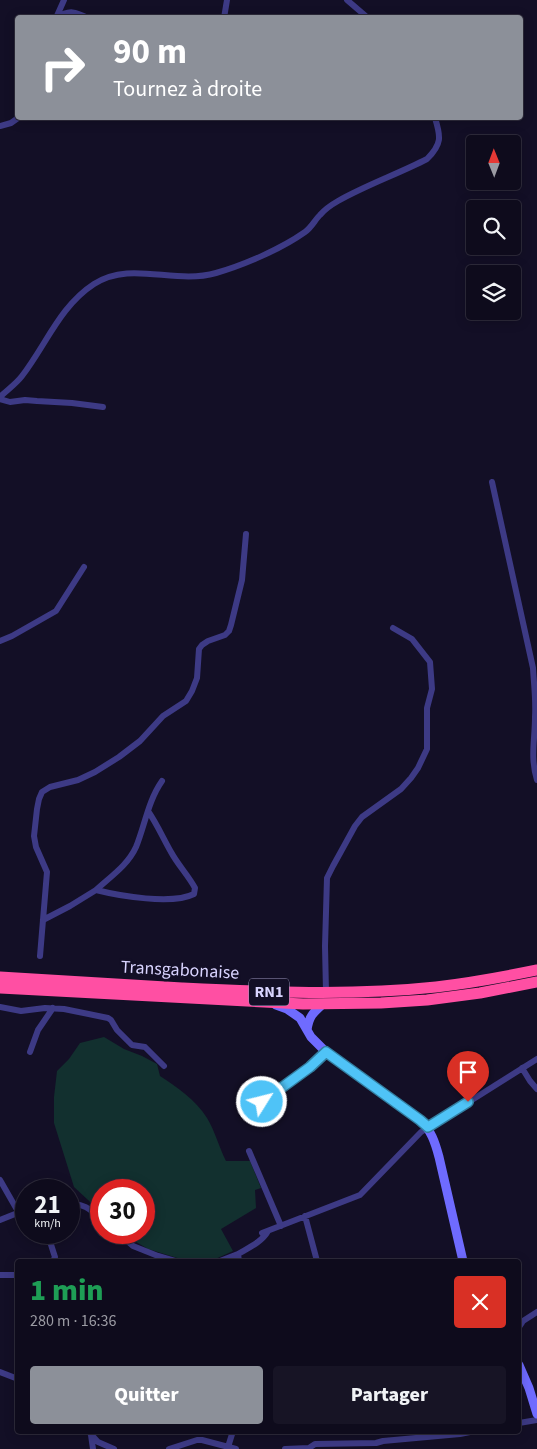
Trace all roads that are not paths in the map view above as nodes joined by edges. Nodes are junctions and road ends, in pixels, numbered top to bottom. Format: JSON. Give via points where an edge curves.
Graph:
{"nodes":[{"id":1,"x":64,"y":0,"type":"edge"},
{"id":2,"x":227,"y":0,"type":"edge"},
{"id":3,"x":346,"y":0,"type":"edge"},
{"id":4,"x":58,"y":15,"type":"edge"},
{"id":5,"x":61,"y":15,"type":"edge"},
{"id":6,"x":82,"y":15,"type":"edge"},
{"id":7,"x":224,"y":15,"type":"edge"},
{"id":8,"x":364,"y":15,"type":"edge"},
{"id":9,"x":15,"y":120,"type":"edge"},
{"id":10,"x":436,"y":120,"type":"edge"},
{"id":11,"x":0,"y":126,"type":"edge"},
{"id":12,"x":0,"y":398,"type":"edge"},
{"id":13,"x":103,"y":407,"type":"dead end"},
{"id":14,"x":492,"y":482,"type":"dead end"},
{"id":15,"x":246,"y":534,"type":"dead end"},
{"id":16,"x":84,"y":567,"type":"dead end"},
{"id":17,"x":393,"y":628,"type":"dead end"},
{"id":18,"x":0,"y":641,"type":"edge"},
{"id":19,"x":537,"y":780,"type":"edge"},
{"id":20,"x":162,"y":781,"type":"dead end"},
{"id":21,"x":148,"y":811,"type":"junction"},
{"id":22,"x":96,"y":890,"type":"junction"},
{"id":23,"x":43,"y":920,"type":"junction"},
{"id":24,"x":40,"y":956,"type":"dead end"},
{"id":25,"x":537,"y":970,"type":"edge"},
{"id":26,"x":0,"y":977,"type":"edge"},
{"id":27,"x":537,"y":982,"type":"edge"},
{"id":28,"x":0,"y":988,"type":"edge"},
{"id":29,"x":325,"y":998,"type":"junction"},
{"id":30,"x":270,"y":1003,"type":"junction"},
{"id":31,"x":0,"y":1007,"type":"edge"},
{"id":32,"x":53,"y":1008,"type":"junction"},
{"id":33,"x":307,"y":1030,"type":"junction"},
{"id":34,"x":30,"y":1052,"type":"dead end"},
{"id":35,"x":326,"y":1052,"type":"junction"},
{"id":36,"x":537,"y":1059,"type":"edge"},
{"id":37,"x":164,"y":1066,"type":"dead end"},
{"id":38,"x":522,"y":1068,"type":"junction"},
{"id":39,"x":537,"y":1089,"type":"edge"},
{"id":40,"x":262,"y":1102,"type":"dead end"},
{"id":41,"x":428,"y":1127,"type":"junction"},
{"id":42,"x":249,"y":1151,"type":"dead end"},
{"id":43,"x":0,"y":1180,"type":"edge"},
{"id":44,"x":15,"y":1206,"type":"edge"},
{"id":45,"x":15,"y":1216,"type":"edge"},
{"id":46,"x":305,"y":1216,"type":"junction"},
{"id":47,"x":0,"y":1220,"type":"edge"},
{"id":48,"x":280,"y":1226,"type":"junction"},
{"id":49,"x":51,"y":1244,"type":"edge"},
{"id":50,"x":130,"y":1244,"type":"edge"},
{"id":51,"x":238,"y":1254,"type":"junction"},
{"id":52,"x":54,"y":1259,"type":"edge"},
{"id":53,"x":168,"y":1259,"type":"edge"},
{"id":54,"x":225,"y":1259,"type":"edge"},
{"id":55,"x":239,"y":1259,"type":"edge"},
{"id":56,"x":316,"y":1259,"type":"edge"},
{"id":57,"x":463,"y":1259,"type":"edge"},
{"id":58,"x":0,"y":1275,"type":"edge"},
{"id":59,"x":15,"y":1275,"type":"edge"},
{"id":60,"x":537,"y":1312,"type":"edge"},
{"id":61,"x":521,"y":1324,"type":"edge"},
{"id":62,"x":521,"y":1370,"type":"edge"},
{"id":63,"x":0,"y":1372,"type":"edge"},
{"id":64,"x":15,"y":1378,"type":"edge"},
{"id":65,"x":537,"y":1414,"type":"edge"},
{"id":66,"x":537,"y":1420,"type":"edge"},
{"id":67,"x":521,"y":1423,"type":"edge"},
{"id":68,"x":89,"y":1434,"type":"edge"},
{"id":69,"x":90,"y":1434,"type":"edge"},
{"id":70,"x":232,"y":1434,"type":"edge"},
{"id":71,"x":460,"y":1434,"type":"edge"},
{"id":72,"x":228,"y":1447,"type":"junction"},
{"id":73,"x":93,"y":1449,"type":"edge"},
{"id":74,"x":114,"y":1449,"type":"edge"},
{"id":75,"x":169,"y":1449,"type":"edge"},
{"id":76,"x":236,"y":1449,"type":"edge"},
{"id":77,"x":286,"y":1449,"type":"edge"}],
"edges":[{"from":1,"to":4,"type":"street"},
{"from":2,"to":7,"type":"street"},
{"from":3,"to":8,"type":"street"},
{"from":5,"to":6,"type":"street","via":[[75,12]]},
{"from":9,"to":11,"type":"street"},
{"from":10,"to":12,"type":"street","via":[[440,141],[427,159],[340,200],[321,214],[307,231],[268,253],[198,277],[116,274],[92,285],[64,312],[21,377]]},
{"from":12,"to":13,"type":"street","via":[[10,402],[72,402]]},
{"from":14,"to":19,"type":"street","via":[[533,668],[536,709],[533,764]]},
{"from":15,"to":23,"type":"street","via":[[242,580],[232,625],[224,635],[208,641],[199,649],[197,678],[186,701],[164,716],[119,757],[78,780],[42,792],[34,836],[47,872]]},
{"from":16,"to":18,"type":"street","via":[[56,611]]},
{"from":17,"to":29,"type":"street","via":[[412,639],[430,662],[432,689],[427,708],[427,749],[418,768],[401,789],[355,826],[327,878]]},
{"from":20,"to":21,"type":"street"},
{"from":21,"to":22,"type":"street","via":[[135,848],[126,862]]},
{"from":21,"to":22,"type":"street","via":[[171,853],[192,881],[194,894],[186,898],[150,899]]},
{"from":22,"to":23,"type":"street"},
{"from":23,"to":24,"type":"street"},
{"from":25,"to":29,"type":"highway","name":"Transgabonaise","number":"RN1","via":[[436,987]]},
{"from":26,"to":29,"type":"highway","name":"Transgabonaise","number":"RN1","via":[[288,993]]},
{"from":27,"to":29,"type":"highway","name":"Transgabonaise","number":"RN1","via":[[405,1002]]},
{"from":28,"to":30,"type":"highway","name":"Transgabonaise","number":"RN1"},
{"from":29,"to":30,"type":"highway","name":"Transgabonaise","number":"RN1"},
{"from":29,"to":33,"type":"street","via":[[308,1019]]},
{"from":30,"to":33,"type":"street","via":[[294,1013]]},
{"from":31,"to":32,"type":"street","via":[[21,1011]]},
{"from":32,"to":34,"type":"street","via":[[38,1030]]},
{"from":32,"to":37,"type":"street","via":[[108,1018],[132,1045],[145,1047]]},
{"from":33,"to":35,"type":"street"},
{"from":35,"to":40,"type":"street"},
{"from":35,"to":41,"type":"street"},
{"from":36,"to":38,"type":"street"},
{"from":38,"to":39,"type":"street"},
{"from":38,"to":41,"type":"street"},
{"from":41,"to":46,"type":"street","via":[[360,1195]]},
{"from":41,"to":57,"type":"street","via":[[439,1157]]},
{"from":42,"to":48,"type":"street"},
{"from":43,"to":44,"type":"street"},
{"from":45,"to":47,"type":"street"},
{"from":46,"to":48,"type":"street"},
{"from":46,"to":56,"type":"street"},
{"from":48,"to":51,"type":"street","via":[[265,1232],[252,1246]]},
{"from":49,"to":52,"type":"street"},
{"from":50,"to":53,"type":"street"},
{"from":51,"to":54,"type":"street"},
{"from":51,"to":55,"type":"street"},
{"from":58,"to":59,"type":"street"},
{"from":60,"to":61,"type":"street"},
{"from":62,"to":65,"type":"street"},
{"from":63,"to":64,"type":"street"},
{"from":66,"to":67,"type":"street"},
{"from":68,"to":73,"type":"street"},
{"from":69,"to":74,"type":"street","via":[[98,1442]]},
{"from":70,"to":72,"type":"street"},
{"from":71,"to":77,"type":"street"},
{"from":72,"to":75,"type":"street","via":[[197,1440]]},
{"from":72,"to":76,"type":"street"}]}
